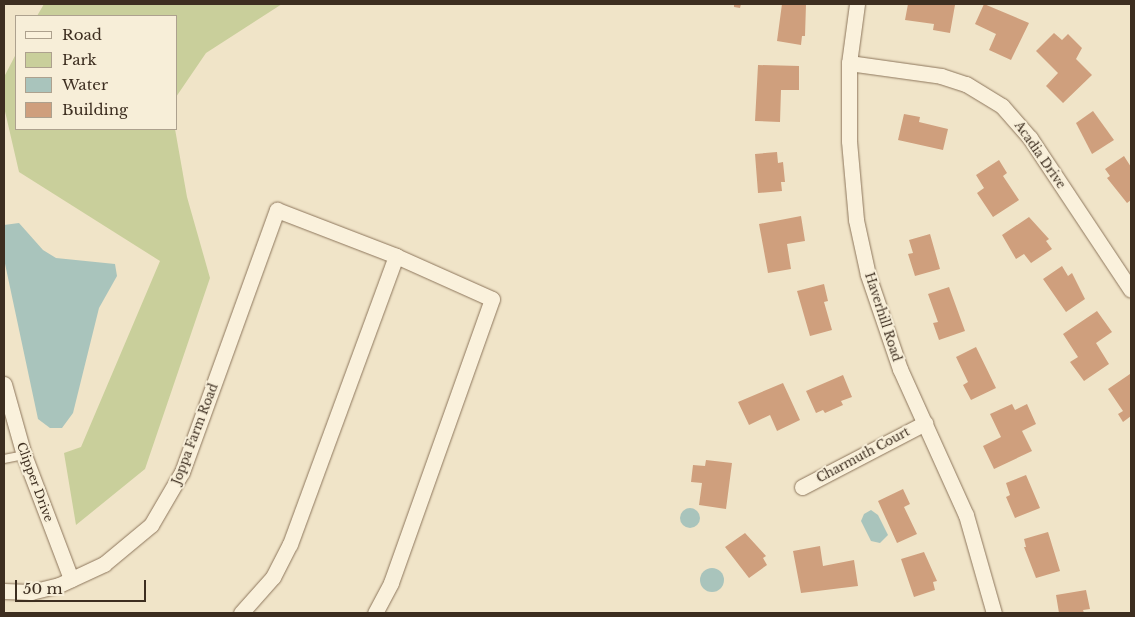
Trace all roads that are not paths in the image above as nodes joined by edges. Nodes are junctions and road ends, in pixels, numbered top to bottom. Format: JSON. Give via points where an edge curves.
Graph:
{"nodes":[{"id":1,"x":857,"y":4,"type":"edge"},
{"id":2,"x":849,"y":63,"type":"junction"},
{"id":3,"x":396,"y":256,"type":"junction"},
{"id":4,"x":1131,"y":290,"type":"edge"},
{"id":5,"x":4,"y":384,"type":"edge"},
{"id":6,"x":925,"y":423,"type":"junction"},
{"id":7,"x":24,"y":455,"type":"junction"},
{"id":8,"x":4,"y":459,"type":"edge"},
{"id":9,"x":802,"y":487,"type":"dead end"},
{"id":10,"x":70,"y":579,"type":"junction"},
{"id":11,"x":4,"y":592,"type":"edge"},
{"id":12,"x":241,"y":613,"type":"edge"},
{"id":13,"x":375,"y":613,"type":"edge"},
{"id":14,"x":994,"y":613,"type":"edge"}],
"edges":[{"from":1,"to":2,"type":"street","name":"Haverhill Road"},
{"from":2,"to":4,"type":"street","name":"Acadia Drive","via":[[941,76],[966,84],[1002,106],[1030,138]]},
{"from":2,"to":6,"type":"street","name":"Haverhill Road","via":[[852,184],[864,257],[885,330]]},
{"from":3,"to":10,"type":"street","name":"Joppa Farm Road","via":[[278,210],[170,497],[152,525],[129,546],[104,564]]},
{"from":3,"to":12,"type":"street","via":[[290,544],[273,577]]},
{"from":3,"to":13,"type":"street","via":[[492,299],[391,582]]},
{"from":5,"to":7,"type":"street","name":"Clipper Drive"},
{"from":6,"to":9,"type":"street","name":"Charmuth Court"},
{"from":6,"to":14,"type":"street","name":"Haverhill Road","via":[[966,515]]},
{"from":7,"to":8,"type":"lane"},
{"from":7,"to":10,"type":"street","name":"Clipper Drive"},
{"from":10,"to":11,"type":"street","name":"Joppa Farm Road","via":[[31,592]]}]}
